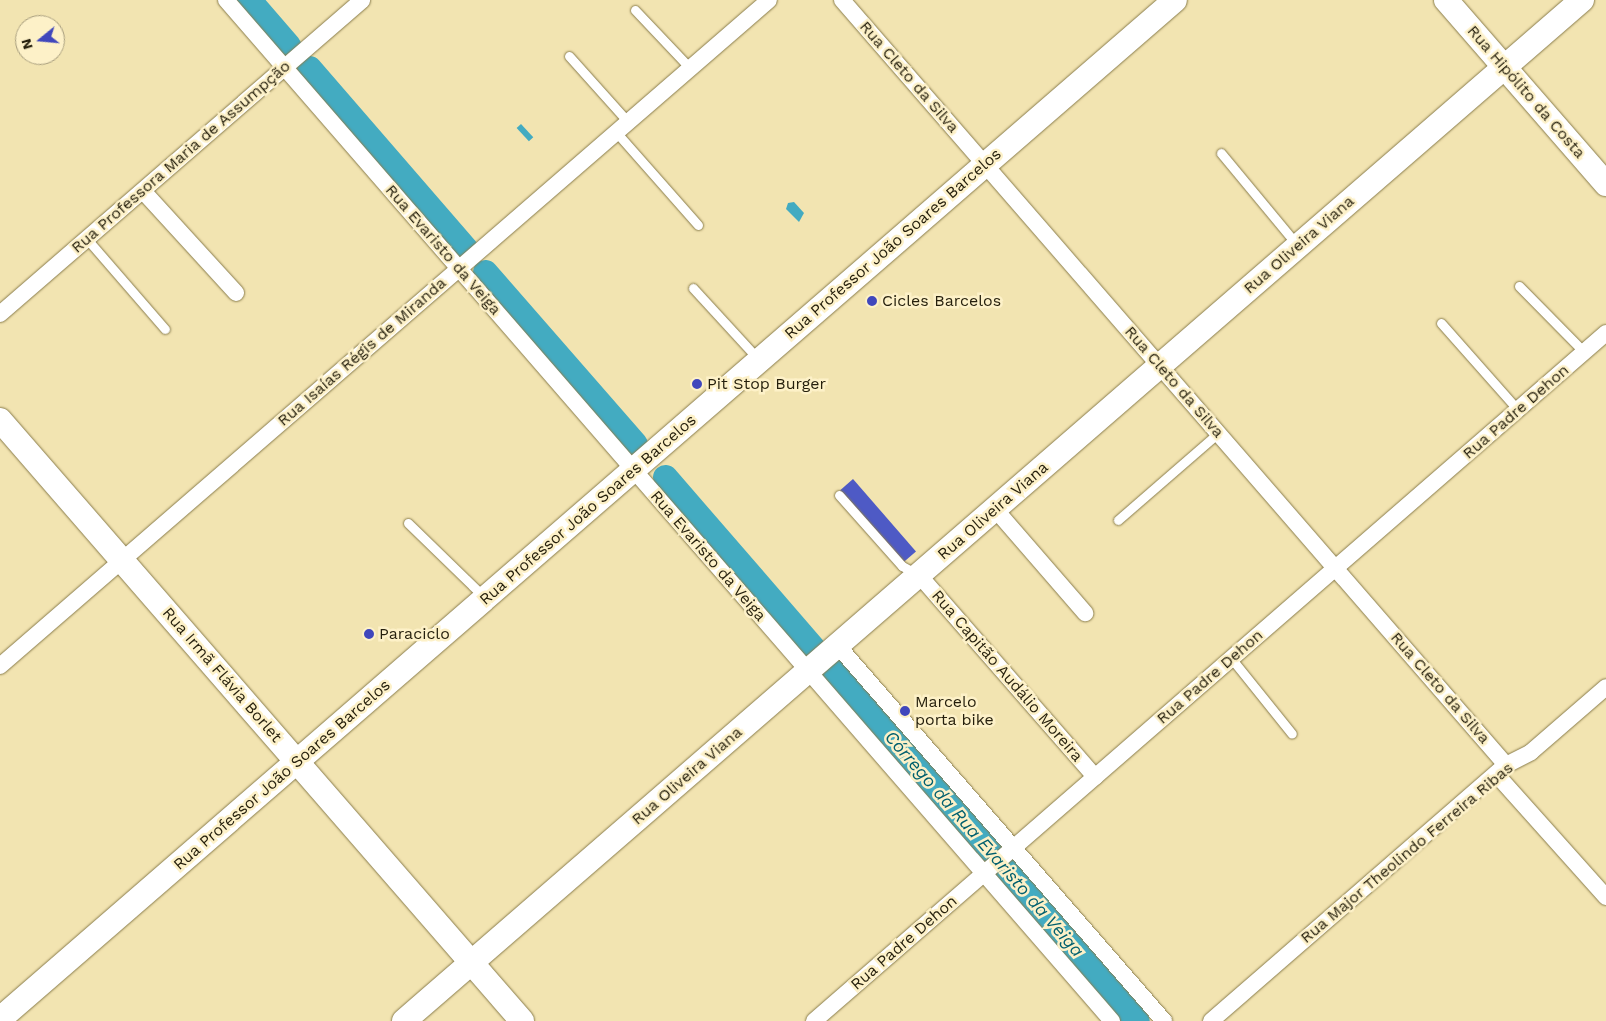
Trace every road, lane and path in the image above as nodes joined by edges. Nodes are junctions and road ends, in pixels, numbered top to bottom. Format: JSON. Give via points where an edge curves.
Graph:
{"nodes":[{"id":1,"x":226,"y":0,"type":"edge"},
{"id":2,"x":362,"y":0,"type":"edge"},
{"id":3,"x":769,"y":0,"type":"edge"},
{"id":4,"x":842,"y":0,"type":"edge"},
{"id":5,"x":1175,"y":0,"type":"edge"},
{"id":6,"x":1446,"y":0,"type":"edge"},
{"id":7,"x":1582,"y":0,"type":"edge"},
{"id":8,"x":635,"y":10,"type":"dead end"},
{"id":9,"x":568,"y":56,"type":"dead end"},
{"id":10,"x":284,"y":67,"type":"junction"},
{"id":11,"x":1504,"y":67,"type":"junction"},
{"id":12,"x":690,"y":68,"type":"junction"},
{"id":13,"x":622,"y":127,"type":"junction"},
{"id":14,"x":1221,"y":153,"type":"dead end"},
{"id":15,"x":985,"y":165,"type":"junction"},
{"id":16,"x":1605,"y":181,"type":"edge"},
{"id":17,"x":142,"y":191,"type":"junction"},
{"id":18,"x":698,"y":225,"type":"dead end"},
{"id":19,"x":87,"y":239,"type":"junction"},
{"id":20,"x":1298,"y":246,"type":"junction"},
{"id":21,"x":459,"y":268,"type":"junction"},
{"id":22,"x":1519,"y":286,"type":"dead end"},
{"id":23,"x":693,"y":288,"type":"dead end"},
{"id":24,"x":236,"y":294,"type":"dead end"},
{"id":25,"x":0,"y":314,"type":"edge"},
{"id":26,"x":1441,"y":323,"type":"dead end"},
{"id":27,"x":165,"y":329,"type":"dead end"},
{"id":28,"x":1606,"y":333,"type":"edge"},
{"id":29,"x":1584,"y":352,"type":"junction"},
{"id":30,"x":760,"y":360,"type":"junction"},
{"id":31,"x":1160,"y":366,"type":"junction"},
{"id":32,"x":1518,"y":410,"type":"junction"},
{"id":33,"x":0,"y":420,"type":"edge"},
{"id":34,"x":1218,"y":433,"type":"junction"},
{"id":35,"x":634,"y":470,"type":"junction"},
{"id":36,"x":839,"y":495,"type":"dead end"},
{"id":37,"x":995,"y":509,"type":"junction"},
{"id":38,"x":1118,"y":520,"type":"dead end"},
{"id":39,"x":408,"y":523,"type":"dead end"},
{"id":40,"x":122,"y":560,"type":"junction"},
{"id":41,"x":1335,"y":568,"type":"junction"},
{"id":42,"x":919,"y":575,"type":"junction"},
{"id":43,"x":485,"y":598,"type":"junction"},
{"id":44,"x":1086,"y":614,"type":"dead end"},
{"id":45,"x":838,"y":646,"type":"junction"},
{"id":46,"x":1232,"y":658,"type":"junction"},
{"id":47,"x":0,"y":666,"type":"edge"},
{"id":48,"x":808,"y":671,"type":"junction"},
{"id":49,"x":1606,"y":687,"type":"edge"},
{"id":50,"x":1292,"y":734,"type":"dead end"},
{"id":51,"x":297,"y":762,"type":"junction"},
{"id":52,"x":1501,"y":769,"type":"junction"},
{"id":53,"x":1095,"y":777,"type":"junction"},
{"id":54,"x":1013,"y":848,"type":"junction"},
{"id":55,"x":984,"y":873,"type":"junction"},
{"id":56,"x":1606,"y":898,"type":"edge"},
{"id":57,"x":471,"y":963,"type":"junction"},
{"id":58,"x":0,"y":1019,"type":"edge"},
{"id":59,"x":404,"y":1021,"type":"edge"},
{"id":60,"x":522,"y":1021,"type":"edge"},
{"id":61,"x":814,"y":1021,"type":"edge"},
{"id":62,"x":1112,"y":1021,"type":"edge"},
{"id":63,"x":1164,"y":1021,"type":"edge"},
{"id":64,"x":1211,"y":1021,"type":"edge"}],
"edges":[{"from":1,"to":10,"type":"street","name":"Rua Evaristo da Veiga"},
{"from":2,"to":10,"type":"street","name":"Rua Professora Maria de Assumpção"},
{"from":3,"to":12,"type":"street","name":"Rua Isaías Régis de Miranda"},
{"from":4,"to":15,"type":"street","name":"Rua Cleto da Silva"},
{"from":5,"to":15,"type":"main road","name":"Rua Professor João Soares Barcelos"},
{"from":6,"to":11,"type":"main road","name":"Rua Hipólito da Costa"},
{"from":7,"to":11,"type":"main road","name":"Rua Oliveira Viana"},
{"from":8,"to":12,"type":"lane"},
{"from":9,"to":13,"type":"lane"},
{"from":10,"to":17,"type":"street","name":"Rua Professora Maria de Assumpção"},
{"from":10,"to":21,"type":"street","name":"Rua Evaristo da Veiga"},
{"from":11,"to":16,"type":"main road","name":"Rua Hipólito da Costa"},
{"from":11,"to":20,"type":"main road","name":"Rua Oliveira Viana"},
{"from":12,"to":13,"type":"street","name":"Rua Isaías Régis de Miranda"},
{"from":13,"to":18,"type":"lane"},
{"from":13,"to":21,"type":"street","name":"Rua Isaías Régis de Miranda"},
{"from":14,"to":20,"type":"lane"},
{"from":15,"to":30,"type":"main road","name":"Rua Professor João Soares Barcelos"},
{"from":15,"to":31,"type":"street","name":"Rua Cleto da Silva"},
{"from":17,"to":19,"type":"street","name":"Rua Professora Maria de Assumpção"},
{"from":17,"to":24,"type":"street"},
{"from":19,"to":25,"type":"street","name":"Rua Professora Maria de Assumpção"},
{"from":19,"to":27,"type":"lane"},
{"from":20,"to":31,"type":"main road","name":"Rua Oliveira Viana"},
{"from":21,"to":35,"type":"street","name":"Rua Evaristo da Veiga"},
{"from":21,"to":40,"type":"street","name":"Rua Isaías Régis de Miranda"},
{"from":22,"to":29,"type":"lane"},
{"from":23,"to":30,"type":"lane"},
{"from":26,"to":32,"type":"lane"},
{"from":28,"to":29,"type":"street","name":"Rua Padre Dehon"},
{"from":29,"to":32,"type":"street","name":"Rua Padre Dehon"},
{"from":30,"to":35,"type":"main road","name":"Rua Professor João Soares Barcelos"},
{"from":31,"to":34,"type":"street","name":"Rua Cleto da Silva"},
{"from":31,"to":37,"type":"main road","name":"Rua Oliveira Viana"},
{"from":32,"to":41,"type":"street","name":"Rua Padre Dehon"},
{"from":33,"to":40,"type":"main road","name":"Rua Irmã Flávia Borlet"},
{"from":34,"to":38,"type":"lane"},
{"from":34,"to":41,"type":"street","name":"Rua Cleto da Silva"},
{"from":35,"to":43,"type":"main road","name":"Rua Professor João Soares Barcelos"},
{"from":35,"to":48,"type":"street","name":"Rua Evaristo da Veiga"},
{"from":36,"to":42,"type":"lane","via":[[902,566]]},
{"from":37,"to":42,"type":"main road","name":"Rua Oliveira Viana"},
{"from":37,"to":44,"type":"street"},
{"from":39,"to":43,"type":"lane"},
{"from":40,"to":47,"type":"street","name":"Rua Isaías Régis de Miranda"},
{"from":40,"to":51,"type":"main road","name":"Rua Irmã Flávia Borlet"},
{"from":41,"to":46,"type":"street","name":"Rua Padre Dehon"},
{"from":41,"to":52,"type":"street","name":"Rua Cleto da Silva"},
{"from":42,"to":45,"type":"main road","name":"Rua Oliveira Viana"},
{"from":42,"to":53,"type":"street","name":"Rua Capitão Audálio Moreira"},
{"from":43,"to":51,"type":"main road","name":"Rua Professor João Soares Barcelos"},
{"from":45,"to":48,"type":"main road","name":"Rua Oliveira Viana"},
{"from":45,"to":54,"type":"street"},
{"from":46,"to":50,"type":"lane"},
{"from":46,"to":53,"type":"street","name":"Rua Padre Dehon"},
{"from":48,"to":55,"type":"street","name":"Rua Evaristo da Veiga"},
{"from":48,"to":57,"type":"main road","name":"Rua Oliveira Viana"},
{"from":49,"to":52,"type":"street","name":"Rua Major Theolindo Ferreira Ribas","via":[[1531,752]]},
{"from":51,"to":57,"type":"main road","name":"Rua Irmã Flávia Borlet"},
{"from":51,"to":58,"type":"main road","name":"Rua Professor João Soares Barcelos"},
{"from":52,"to":56,"type":"street","name":"Rua Cleto da Silva"},
{"from":52,"to":64,"type":"street","name":"Rua Major Theolindo Ferreira Ribas"},
{"from":53,"to":54,"type":"street","name":"Rua Padre Dehon"},
{"from":54,"to":55,"type":"street","name":"Rua Padre Dehon"},
{"from":54,"to":63,"type":"street"},
{"from":55,"to":61,"type":"street","name":"Rua Padre Dehon"},
{"from":55,"to":62,"type":"street","name":"Rua Evaristo da Veiga"},
{"from":57,"to":59,"type":"main road","name":"Rua Oliveira Viana"},
{"from":57,"to":60,"type":"main road","name":"Rua Irmã Flávia Borlet"}]}
